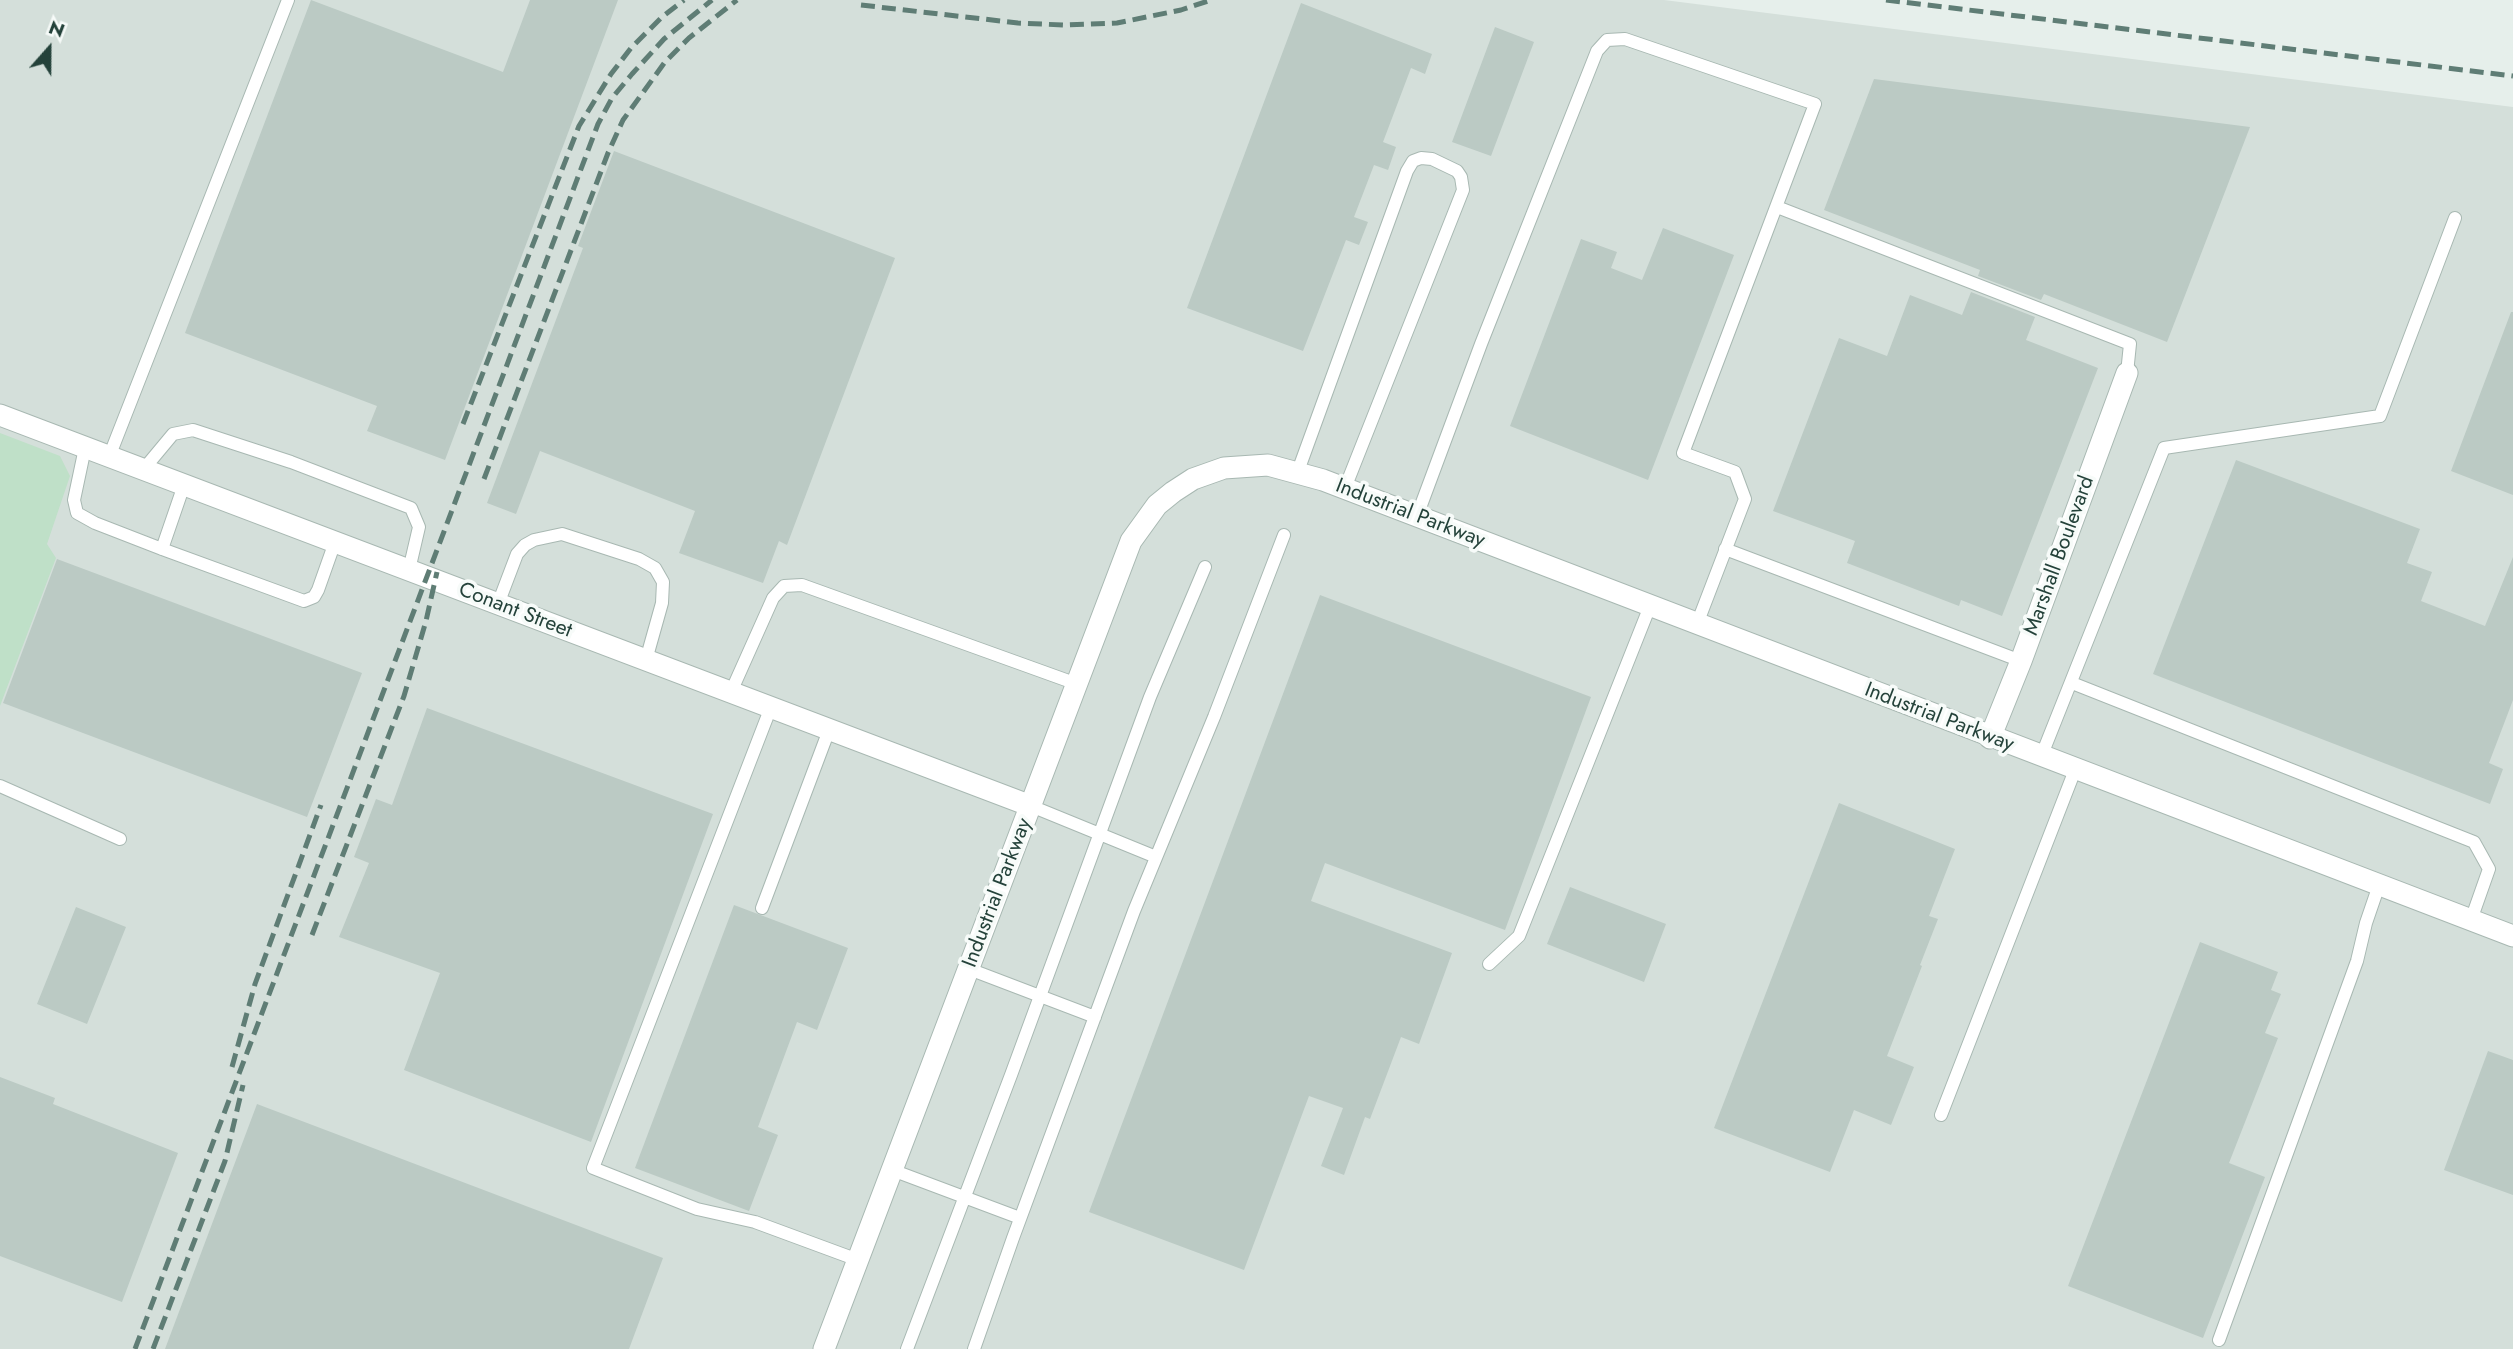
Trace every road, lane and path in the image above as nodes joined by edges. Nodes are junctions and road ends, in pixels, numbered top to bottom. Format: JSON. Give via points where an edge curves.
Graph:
{"nodes":[{"id":1,"x":288,"y":0,"type":"edge"},
{"id":2,"x":1777,"y":207,"type":"junction"},
{"id":3,"x":2455,"y":218,"type":"dead end"},
{"id":4,"x":2127,"y":373,"type":"joint"},
{"id":5,"x":0,"y":415,"type":"edge"},
{"id":6,"x":85,"y":447,"type":"junction"},
{"id":7,"x":109,"y":457,"type":"junction"},
{"id":8,"x":143,"y":470,"type":"junction"},
{"id":9,"x":1298,"y":471,"type":"junction"},
{"id":10,"x":184,"y":485,"type":"junction"},
{"id":11,"x":1345,"y":488,"type":"junction"},
{"id":12,"x":1417,"y":516,"type":"junction"},
{"id":13,"x":1284,"y":536,"type":"dead end"},
{"id":14,"x":335,"y":542,"type":"junction"},
{"id":15,"x":162,"y":549,"type":"junction"},
{"id":16,"x":1725,"y":549,"type":"junction"},
{"id":17,"x":1205,"y":567,"type":"dead end"},
{"id":18,"x":409,"y":570,"type":"junction"},
{"id":19,"x":498,"y":604,"type":"junction"},
{"id":20,"x":1650,"y":606,"type":"junction"},
{"id":21,"x":1697,"y":624,"type":"junction"},
{"id":22,"x":646,"y":660,"type":"junction"},
{"id":23,"x":2021,"y":661,"type":"junction"},
{"id":24,"x":2072,"y":683,"type":"junction"},
{"id":25,"x":1077,"y":684,"type":"junction"},
{"id":26,"x":731,"y":692,"type":"junction"},
{"id":27,"x":771,"y":708,"type":"junction"},
{"id":28,"x":829,"y":730,"type":"junction"},
{"id":29,"x":1990,"y":738,"type":"junction"},
{"id":30,"x":2041,"y":757,"type":"junction"},
{"id":31,"x":2075,"y":770,"type":"junction"},
{"id":32,"x":0,"y":786,"type":"edge"},
{"id":33,"x":1031,"y":806,"type":"junction"},
{"id":34,"x":1099,"y":835,"type":"junction"},
{"id":35,"x":120,"y":839,"type":"dead end"},
{"id":36,"x":1156,"y":857,"type":"junction"},
{"id":37,"x":2379,"y":885,"type":"junction"},
{"id":38,"x":762,"y":908,"type":"dead end"},
{"id":39,"x":2471,"y":920,"type":"junction"},
{"id":40,"x":2513,"y":936,"type":"edge"},
{"id":41,"x":1489,"y":964,"type":"dead end"},
{"id":42,"x":968,"y":969,"type":"junction"},
{"id":43,"x":1041,"y":996,"type":"junction"},
{"id":44,"x":1095,"y":1017,"type":"junction"},
{"id":45,"x":1941,"y":1115,"type":"dead end"},
{"id":46,"x":892,"y":1170,"type":"junction"},
{"id":47,"x":965,"y":1198,"type":"junction"},
{"id":48,"x":1020,"y":1219,"type":"junction"},
{"id":49,"x":858,"y":1260,"type":"junction"},
{"id":50,"x":2219,"y":1340,"type":"dead end"},
{"id":51,"x":824,"y":1349,"type":"edge"},
{"id":52,"x":907,"y":1349,"type":"edge"},
{"id":53,"x":974,"y":1349,"type":"edge"}],
"edges":[{"from":1,"to":7,"type":"lane"},
{"from":2,"to":4,"type":"lane","via":[[2130,344]]},
{"from":2,"to":12,"type":"lane","via":[[1815,104],[1625,39],[1607,40],[1587,76]]},
{"from":2,"to":16,"type":"lane","via":[[1683,453],[1735,472],[1745,499]]},
{"from":3,"to":24,"type":"lane","via":[[2380,416],[2164,448]]},
{"from":4,"to":23,"type":"street","name":"Marshall Boulevard"},
{"from":5,"to":6,"type":"street","name":"Conant Street"},
{"from":6,"to":7,"type":"street","name":"Conant Street"},
{"from":6,"to":15,"type":"lane","via":[[74,500],[77,513]]},
{"from":7,"to":8,"type":"street","name":"Conant Street"},
{"from":8,"to":10,"type":"street","name":"Conant Street"},
{"from":8,"to":18,"type":"lane","via":[[173,434],[193,430],[315,471],[411,508],[419,527]]},
{"from":9,"to":11,"type":"street","name":"Industrial Parkway"},
{"from":9,"to":11,"type":"lane","via":[[1406,171],[1413,161],[1432,159],[1457,171],[1464,190]]},
{"from":9,"to":25,"type":"street","name":"Industrial Parkway","via":[[1268,465],[1224,468],[1193,479],[1157,505],[1130,541]]},
{"from":10,"to":14,"type":"street","name":"Conant Street"},
{"from":10,"to":15,"type":"lane"},
{"from":11,"to":12,"type":"street","name":"Industrial Parkway"},
{"from":12,"to":20,"type":"street","name":"Industrial Parkway"},
{"from":13,"to":36,"type":"lane"},
{"from":14,"to":15,"type":"lane","via":[[318,590],[304,601]]},
{"from":14,"to":18,"type":"street","name":"Conant Street"},
{"from":16,"to":21,"type":"lane"},
{"from":16,"to":23,"type":"lane"},
{"from":17,"to":34,"type":"lane"},
{"from":18,"to":19,"type":"street","name":"Conant Street"},
{"from":19,"to":22,"type":"street","name":"Conant Street"},
{"from":19,"to":22,"type":"lane","via":[[517,554],[534,540],[562,534],[639,559],[655,568],[663,582],[658,622]]},
{"from":20,"to":21,"type":"street","name":"Industrial Parkway"},
{"from":20,"to":41,"type":"lane","via":[[1519,936]]},
{"from":21,"to":29,"type":"street","name":"Industrial Parkway"},
{"from":22,"to":26,"type":"street","name":"Conant Street"},
{"from":23,"to":29,"type":"street","name":"Marshall Boulevard"},
{"from":24,"to":30,"type":"lane"},
{"from":24,"to":39,"type":"lane","via":[[2474,842],[2489,869]]},
{"from":25,"to":26,"type":"lane","via":[[802,585],[785,586],[773,598]]},
{"from":25,"to":33,"type":"street","name":"Industrial Parkway"},
{"from":26,"to":27,"type":"street","name":"Conant Street"},
{"from":27,"to":28,"type":"street","name":"Conant Street"},
{"from":27,"to":49,"type":"lane","via":[[593,1168],[697,1209],[755,1222]]},
{"from":28,"to":33,"type":"street","name":"Conant Street"},
{"from":28,"to":38,"type":"lane"},
{"from":29,"to":30,"type":"street","name":"Industrial Parkway"},
{"from":30,"to":31,"type":"street","name":"Industrial Parkway"},
{"from":31,"to":37,"type":"street","name":"Industrial Parkway"},
{"from":31,"to":45,"type":"lane"},
{"from":32,"to":35,"type":"lane"},
{"from":33,"to":34,"type":"lane"},
{"from":33,"to":42,"type":"street","name":"Industrial Parkway"},
{"from":34,"to":36,"type":"lane"},
{"from":34,"to":43,"type":"lane"},
{"from":36,"to":44,"type":"lane"},
{"from":37,"to":39,"type":"street","name":"Industrial Parkway"},
{"from":37,"to":50,"type":"lane","via":[[2357,961]]},
{"from":39,"to":40,"type":"street","name":"Industrial Parkway"},
{"from":42,"to":43,"type":"lane"},
{"from":42,"to":46,"type":"street","name":"Industrial Parkway"},
{"from":43,"to":44,"type":"lane"},
{"from":43,"to":47,"type":"lane"},
{"from":44,"to":48,"type":"lane"},
{"from":46,"to":47,"type":"lane"},
{"from":46,"to":49,"type":"street","name":"Industrial Parkway"},
{"from":47,"to":48,"type":"lane"},
{"from":47,"to":52,"type":"lane"},
{"from":48,"to":53,"type":"lane"},
{"from":49,"to":51,"type":"street","name":"Industrial Parkway"}]}
